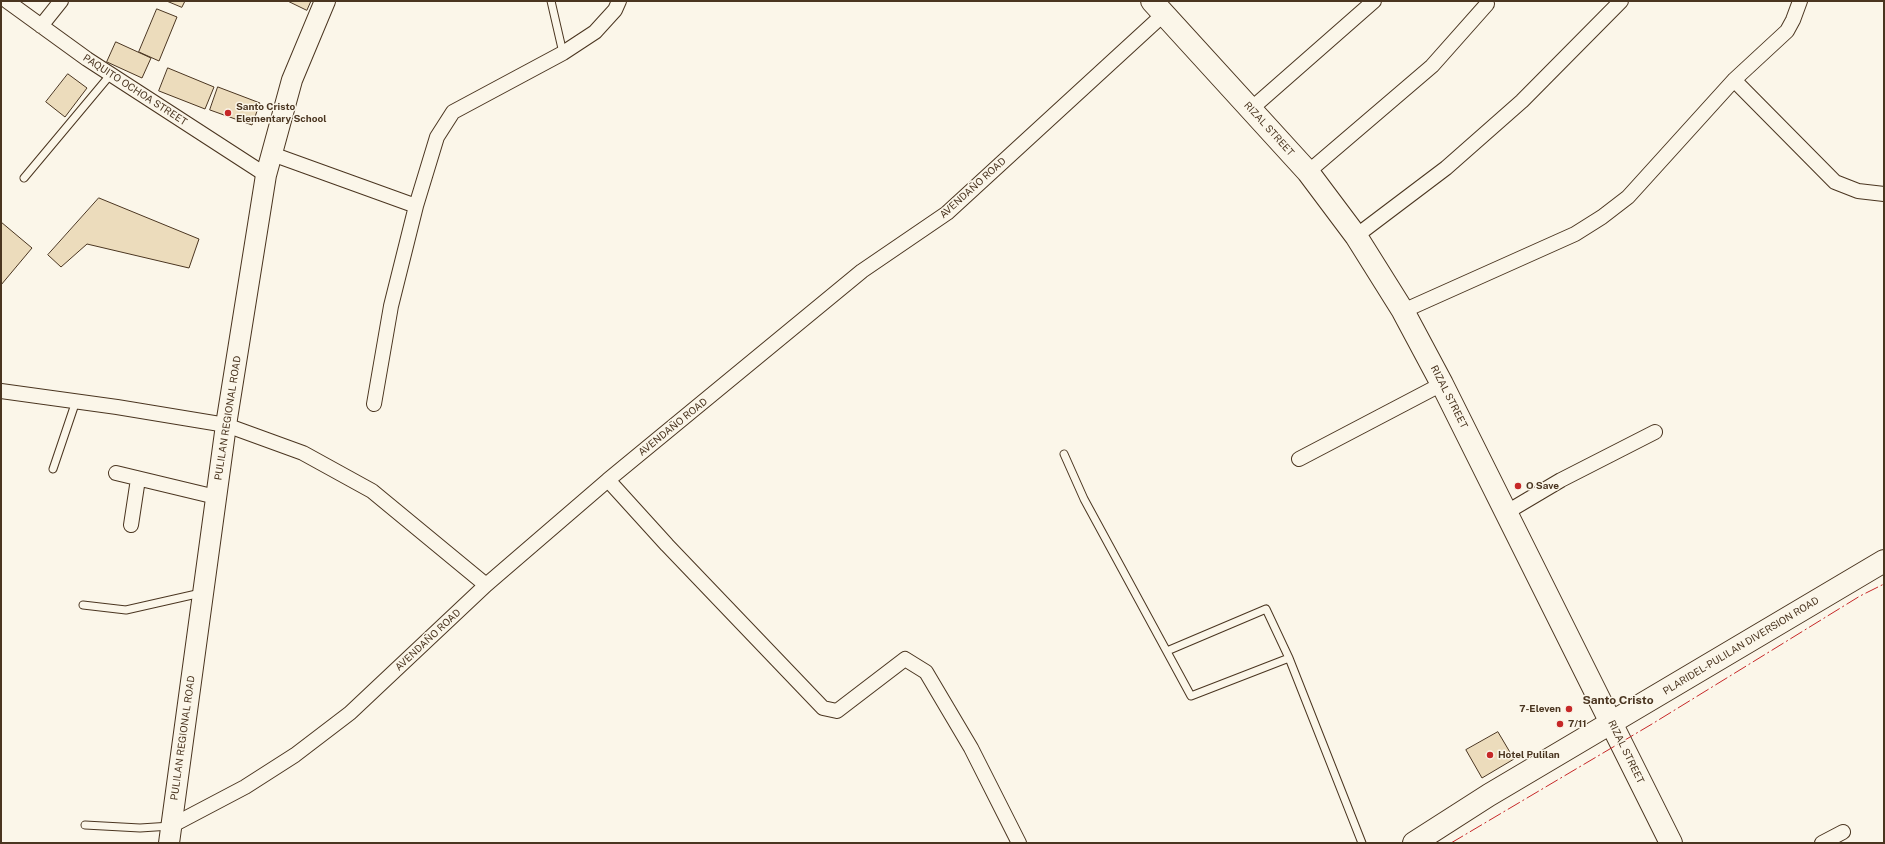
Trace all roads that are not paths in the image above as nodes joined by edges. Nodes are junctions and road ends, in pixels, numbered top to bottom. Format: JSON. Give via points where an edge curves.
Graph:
{"nodes":[{"id":1,"x":7,"y":1,"type":"edge"},
{"id":2,"x":61,"y":1,"type":"edge"},
{"id":3,"x":325,"y":1,"type":"edge"},
{"id":4,"x":550,"y":1,"type":"edge"},
{"id":5,"x":619,"y":1,"type":"edge"},
{"id":6,"x":1374,"y":1,"type":"edge"},
{"id":7,"x":1621,"y":1,"type":"edge"},
{"id":8,"x":1800,"y":1,"type":"edge"},
{"id":9,"x":1487,"y":4,"type":"dead end"},
{"id":10,"x":1158,"y":7,"type":"edge"},
{"id":11,"x":41,"y":26,"type":"junction"},
{"id":12,"x":564,"y":53,"type":"junction"},
{"id":13,"x":111,"y":74,"type":"junction"},
{"id":14,"x":1734,"y":80,"type":"junction"},
{"id":15,"x":1251,"y":109,"type":"junction"},
{"id":16,"x":272,"y":154,"type":"junction"},
{"id":17,"x":1308,"y":172,"type":"junction"},
{"id":18,"x":266,"y":175,"type":"junction"},
{"id":19,"x":24,"y":178,"type":"dead end"},
{"id":20,"x":1884,"y":194,"type":"edge"},
{"id":21,"x":416,"y":206,"type":"junction"},
{"id":22,"x":1356,"y":236,"type":"junction"},
{"id":23,"x":1403,"y":311,"type":"junction"},
{"id":24,"x":1442,"y":384,"type":"junction"},
{"id":25,"x":1,"y":391,"type":"edge"},
{"id":26,"x":76,"y":401,"type":"junction"},
{"id":27,"x":374,"y":404,"type":"dead end"},
{"id":28,"x":226,"y":426,"type":"junction"},
{"id":29,"x":1655,"y":432,"type":"dead end"},
{"id":30,"x":1064,"y":454,"type":"dead end"},
{"id":31,"x":1299,"y":459,"type":"dead end"},
{"id":32,"x":53,"y":469,"type":"dead end"},
{"id":33,"x":116,"y":473,"type":"dead end"},
{"id":34,"x":138,"y":479,"type":"junction"},
{"id":35,"x":608,"y":480,"type":"junction"},
{"id":36,"x":216,"y":497,"type":"junction"},
{"id":37,"x":1506,"y":512,"type":"junction"},
{"id":38,"x":131,"y":525,"type":"dead end"},
{"id":39,"x":1884,"y":561,"type":"edge"},
{"id":40,"x":486,"y":585,"type":"junction"},
{"id":41,"x":203,"y":593,"type":"junction"},
{"id":42,"x":83,"y":605,"type":"dead end"},
{"id":43,"x":1167,"y":651,"type":"junction"},
{"id":44,"x":1289,"y":658,"type":"junction"},
{"id":45,"x":1612,"y":722,"type":"junction"},
{"id":46,"x":85,"y":825,"type":"dead end"},
{"id":47,"x":1842,"y":832,"type":"dead end"},
{"id":48,"x":170,"y":835,"type":"edge"},
{"id":49,"x":1019,"y":843,"type":"edge"},
{"id":50,"x":1362,"y":843,"type":"edge"},
{"id":51,"x":1414,"y":843,"type":"edge"},
{"id":52,"x":1670,"y":843,"type":"edge"},
{"id":53,"x":1822,"y":843,"type":"edge"}],
"edges":[{"from":1,"to":11,"type":"street","name":"PAQUITO OCHOA STREET"},
{"from":2,"to":11,"type":"street"},
{"from":3,"to":16,"type":"main road","name":"PULILAN REGIONAL ROAD","via":[[292,80]]},
{"from":4,"to":12,"type":"lane"},
{"from":5,"to":12,"type":"street","via":[[615,10],[595,32]]},
{"from":6,"to":15,"type":"street"},
{"from":7,"to":22,"type":"street","via":[[1493,127],[1446,168]]},
{"from":8,"to":14,"type":"street","via":[[1787,32]]},
{"from":9,"to":17,"type":"street","via":[[1432,66]]},
{"from":10,"to":15,"type":"main road","name":"RIZAL STREET"},
{"from":10,"to":35,"type":"street","name":"AVENDAÑO ROAD","via":[[947,214],[862,271]]},
{"from":11,"to":13,"type":"street","name":"PAQUITO OCHOA STREET"},
{"from":12,"to":21,"type":"street","via":[[452,112],[436,137]]},
{"from":13,"to":18,"type":"street","name":"PAQUITO OCHOA STREET"},
{"from":13,"to":19,"type":"lane"},
{"from":14,"to":20,"type":"street","via":[[1836,182],[1858,192]]},
{"from":14,"to":23,"type":"street","via":[[1628,197],[1602,217],[1575,234]]},
{"from":15,"to":17,"type":"main road","name":"RIZAL STREET"},
{"from":16,"to":18,"type":"main road","name":"PULILAN REGIONAL ROAD"},
{"from":16,"to":21,"type":"street"},
{"from":17,"to":22,"type":"main road","name":"RIZAL STREET"},
{"from":18,"to":28,"type":"main road","name":"PULILAN REGIONAL ROAD"},
{"from":21,"to":27,"type":"street","via":[[391,306]]},
{"from":22,"to":23,"type":"main road","name":"RIZAL STREET"},
{"from":23,"to":24,"type":"main road","name":"RIZAL STREET"},
{"from":24,"to":31,"type":"street"},
{"from":24,"to":37,"type":"main road","name":"RIZAL STREET"},
{"from":25,"to":26,"type":"street"},
{"from":26,"to":28,"type":"street"},
{"from":26,"to":32,"type":"lane"},
{"from":28,"to":36,"type":"main road","name":"PULILAN REGIONAL ROAD"},
{"from":28,"to":40,"type":"street","via":[[303,453],[372,491]]},
{"from":29,"to":37,"type":"street","via":[[1561,480]]},
{"from":30,"to":43,"type":"lane","via":[[1084,499]]},
{"from":33,"to":34,"type":"street"},
{"from":34,"to":36,"type":"street"},
{"from":34,"to":38,"type":"street"},
{"from":35,"to":40,"type":"street","name":"AVENDAÑO ROAD"},
{"from":35,"to":49,"type":"street","via":[[823,708],[836,711],[905,659],[926,672],[971,748]]},
{"from":36,"to":41,"type":"main road","name":"PULILAN REGIONAL ROAD"},
{"from":37,"to":45,"type":"main road","name":"RIZAL STREET"},
{"from":39,"to":45,"type":"main road","name":"PLARIDEL-PULILAN DIVERSION ROAD"},
{"from":40,"to":48,"type":"street","name":"AVENDAÑO ROAD","via":[[344,718],[295,755]]},
{"from":41,"to":42,"type":"lane","via":[[126,610]]},
{"from":41,"to":48,"type":"main road","name":"PULILAN REGIONAL ROAD"},
{"from":43,"to":44,"type":"lane","via":[[1191,696]]},
{"from":43,"to":44,"type":"lane","via":[[1266,609]]},
{"from":44,"to":50,"type":"lane"},
{"from":45,"to":51,"type":"main road","name":"PLARIDEL-PULILAN DIVERSION ROAD"},
{"from":45,"to":52,"type":"main road","name":"RIZAL STREET"},
{"from":46,"to":48,"type":"lane","via":[[140,828]]},
{"from":47,"to":53,"type":"street"}]}
